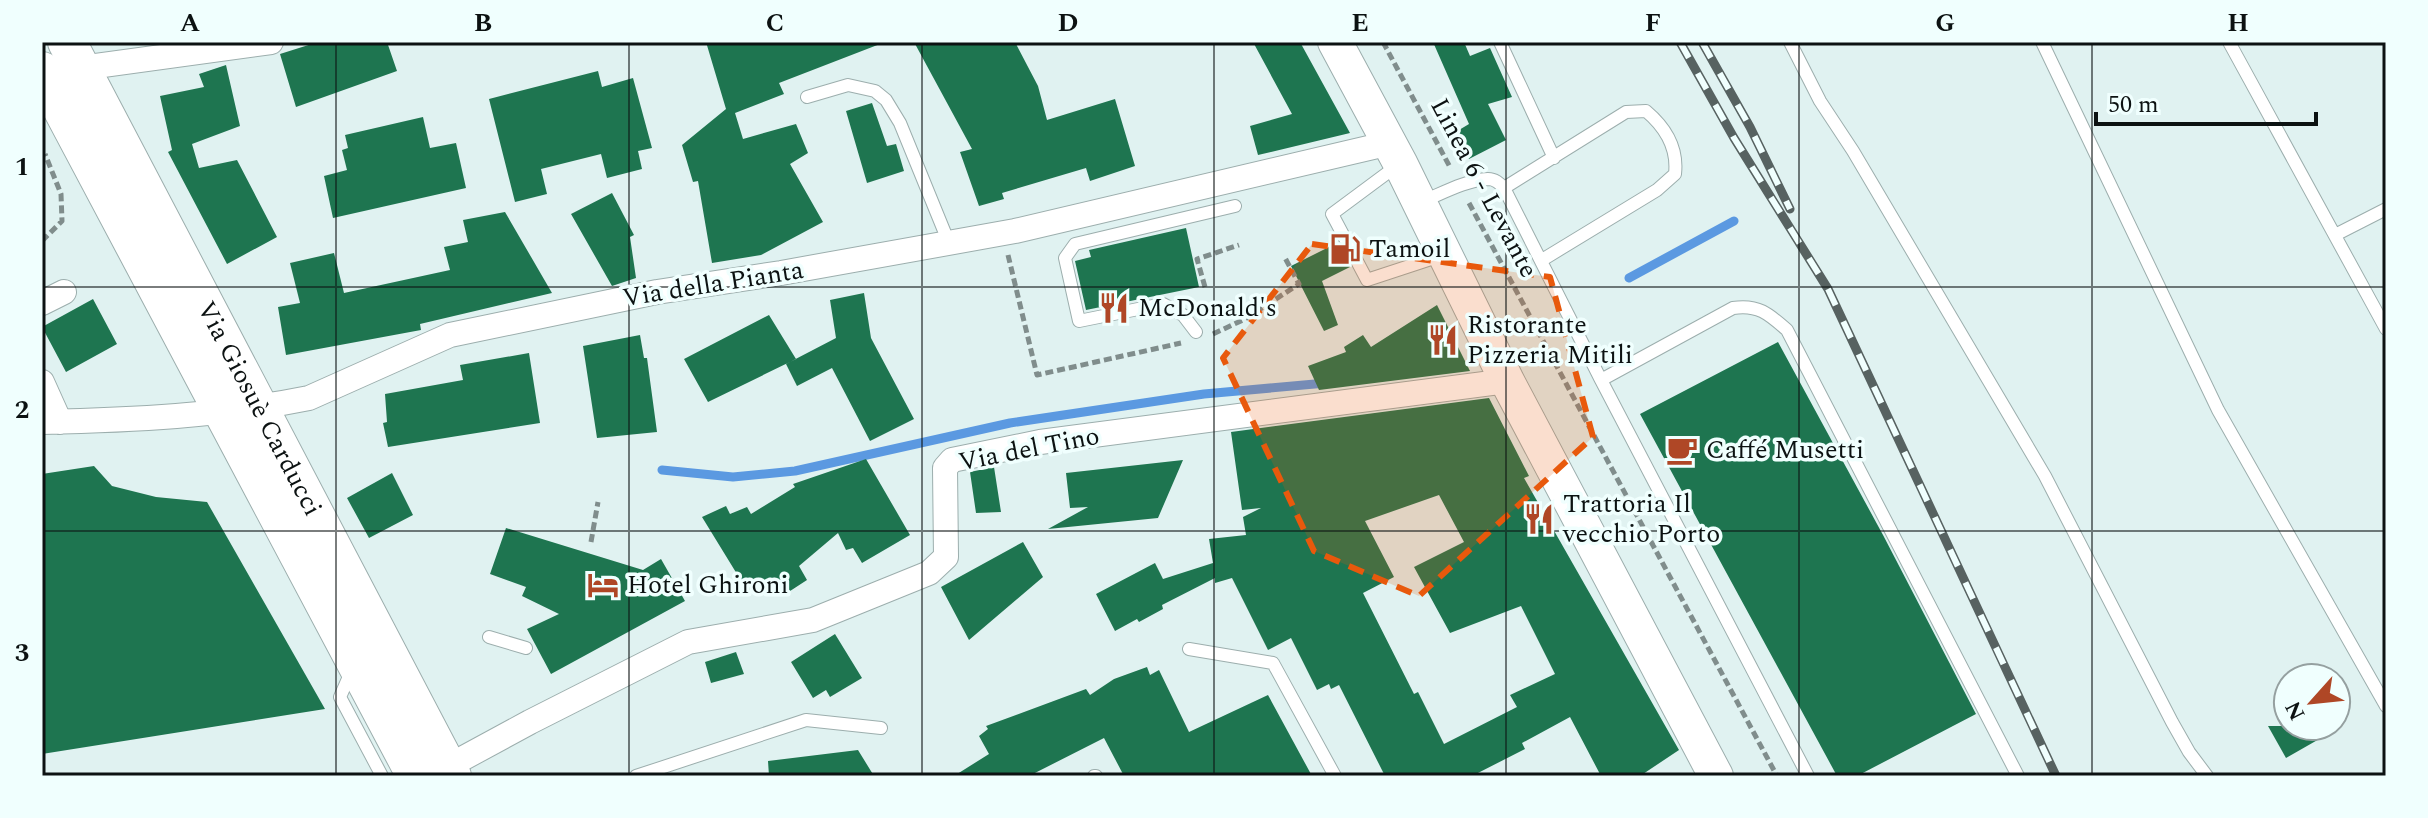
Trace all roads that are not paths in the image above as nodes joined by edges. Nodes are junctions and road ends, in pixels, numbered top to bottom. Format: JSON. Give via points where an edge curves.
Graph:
{"nodes":[{"id":1,"x":271,"y":42,"type":"edge"},
{"id":2,"x":1335,"y":42,"type":"edge"},
{"id":3,"x":1500,"y":42,"type":"edge"},
{"id":4,"x":1790,"y":42,"type":"edge"},
{"id":5,"x":2042,"y":42,"type":"edge"},
{"id":6,"x":2229,"y":42,"type":"edge"},
{"id":7,"x":74,"y":55,"type":"edge"},
{"id":8,"x":42,"y":71,"type":"edge"},
{"id":9,"x":807,"y":97,"type":"dead end"},
{"id":10,"x":1395,"y":153,"type":"junction"},
{"id":11,"x":1554,"y":158,"type":"junction"},
{"id":12,"x":1504,"y":188,"type":"junction"},
{"id":13,"x":1419,"y":203,"type":"junction"},
{"id":14,"x":1235,"y":206,"type":"dead end"},
{"id":15,"x":2386,"y":209,"type":"edge"},
{"id":16,"x":2335,"y":235,"type":"junction"},
{"id":17,"x":949,"y":243,"type":"junction"},
{"id":18,"x":1444,"y":255,"type":"junction"},
{"id":19,"x":1542,"y":260,"type":"junction"},
{"id":20,"x":2386,"y":329,"type":"edge"},
{"id":21,"x":1196,"y":332,"type":"dead end"},
{"id":22,"x":1601,"y":380,"type":"junction"},
{"id":23,"x":1507,"y":381,"type":"junction"},
{"id":24,"x":42,"y":382,"type":"edge"},
{"id":25,"x":259,"y":406,"type":"junction"},
{"id":26,"x":222,"y":411,"type":"junction"},
{"id":27,"x":51,"y":422,"type":"edge"},
{"id":28,"x":489,"y":637,"type":"dead end"},
{"id":29,"x":526,"y":648,"type":"dead end"},
{"id":30,"x":1189,"y":649,"type":"dead end"},
{"id":31,"x":355,"y":663,"type":"junction"},
{"id":32,"x":2386,"y":706,"type":"edge"},
{"id":33,"x":881,"y":728,"type":"dead end"},
{"id":34,"x":2189,"y":752,"type":"junction"},
{"id":35,"x":438,"y":773,"type":"edge"},
{"id":36,"x":382,"y":776,"type":"edge"},
{"id":37,"x":636,"y":776,"type":"edge"},
{"id":38,"x":1335,"y":776,"type":"edge"},
{"id":39,"x":1716,"y":776,"type":"edge"},
{"id":40,"x":1808,"y":776,"type":"edge"},
{"id":41,"x":2018,"y":776,"type":"edge"},
{"id":42,"x":2196,"y":776,"type":"edge"},
{"id":43,"x":2207,"y":776,"type":"edge"}],
"edges":[{"from":1,"to":7,"type":"street"},
{"from":2,"to":10,"type":"main road"},
{"from":3,"to":11,"type":"lane"},
{"from":4,"to":34,"type":"lane","via":[[1820,101],[2045,476]]},
{"from":5,"to":32,"type":"lane","via":[[2218,410]]},
{"from":6,"to":16,"type":"lane"},
{"from":7,"to":25,"type":"main road","name":"Via Giosuè Carducci"},
{"from":8,"to":26,"type":"main road","name":"Via Giosuè Carducci"},
{"from":9,"to":17,"type":"lane","via":[[848,85],[862,86],[886,100]]},
{"from":10,"to":13,"type":"main road"},
{"from":10,"to":17,"type":"street","name":"Via della Pianta"},
{"from":10,"to":18,"type":"lane","via":[[1332,214],[1367,280]]},
{"from":11,"to":12,"type":"lane"},
{"from":11,"to":19,"type":"lane","via":[[1626,112],[1646,111],[1661,124],[1677,156],[1675,174],[1657,190]]},
{"from":12,"to":13,"type":"lane","via":[[1488,179]]},
{"from":12,"to":19,"type":"lane"},
{"from":13,"to":18,"type":"main road"},
{"from":14,"to":21,"type":"lane","via":[[1075,244],[1065,258],[1079,321],[1163,304],[1183,315]]},
{"from":15,"to":16,"type":"lane"},
{"from":16,"to":20,"type":"lane"},
{"from":17,"to":25,"type":"street","name":"Via della Pianta","via":[[657,292],[450,335],[309,398]]},
{"from":18,"to":23,"type":"main road"},
{"from":19,"to":22,"type":"lane"},
{"from":22,"to":40,"type":"lane"},
{"from":22,"to":41,"type":"lane","via":[[1733,308],[1765,310],[1787,330]]},
{"from":23,"to":35,"type":"street","name":"Via del Tino","via":[[1040,442],[952,460],[945,468],[946,557],[929,573],[813,620],[688,642]]},
{"from":23,"to":39,"type":"main road"},
{"from":24,"to":27,"type":"street"},
{"from":25,"to":26,"type":"street","name":"Via della Pianta"},
{"from":25,"to":35,"type":"main road","name":"Via Giosuè Carducci"},
{"from":26,"to":27,"type":"street","name":"Via della Pianta"},
{"from":26,"to":31,"type":"main road","name":"Via Giosuè Carducci"},
{"from":28,"to":29,"type":"lane"},
{"from":30,"to":38,"type":"lane","via":[[1273,663]]},
{"from":31,"to":35,"type":"main road","name":"Via Giosuè Carducci"},
{"from":31,"to":36,"type":"lane","via":[[340,697]]},
{"from":33,"to":37,"type":"lane","via":[[806,720]]},
{"from":34,"to":42,"type":"lane"},
{"from":34,"to":43,"type":"lane"}]}
